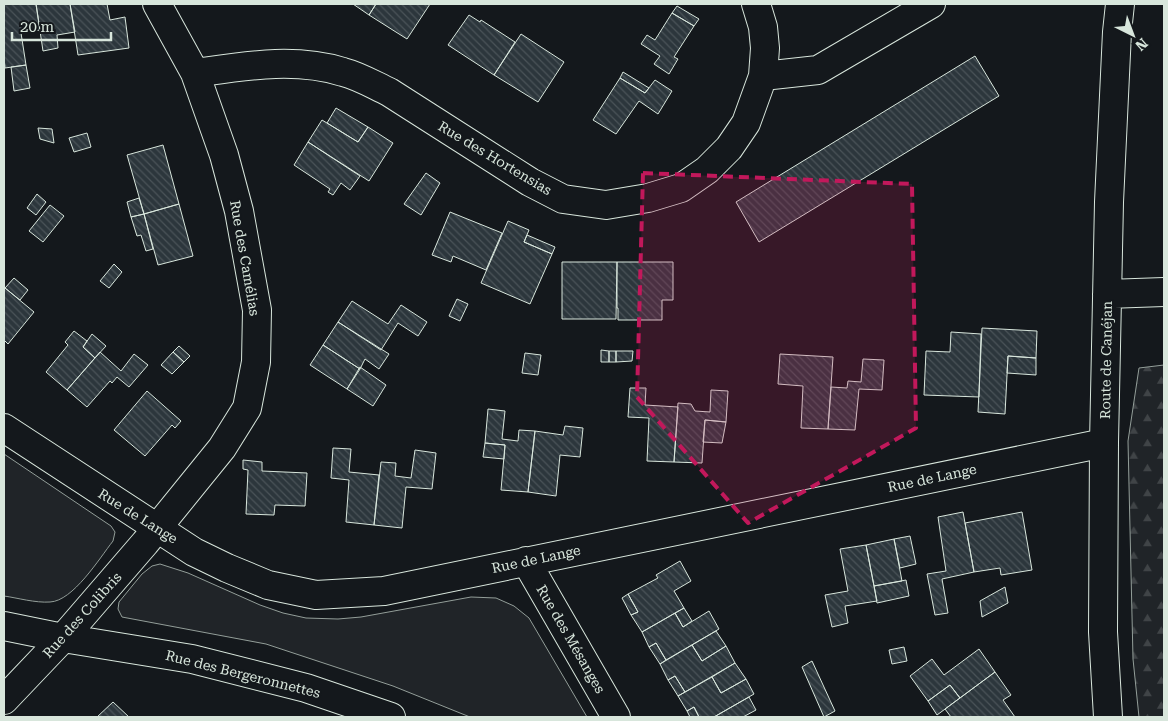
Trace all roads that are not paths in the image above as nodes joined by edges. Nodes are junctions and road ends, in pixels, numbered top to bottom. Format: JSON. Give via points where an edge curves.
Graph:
{"nodes":[{"id":1,"x":157,"y":4,"type":"edge"},
{"id":2,"x":756,"y":4,"type":"edge"},
{"id":3,"x":931,"y":4,"type":"edge"},
{"id":4,"x":1120,"y":4,"type":"edge"},
{"id":5,"x":195,"y":73,"type":"junction"},
{"id":6,"x":763,"y":76,"type":"junction"},
{"id":7,"x":1164,"y":292,"type":"edge"},
{"id":8,"x":1107,"y":294,"type":"junction"},
{"id":9,"x":4,"y":428,"type":"edge"},
{"id":10,"x":1104,"y":443,"type":"junction"},
{"id":11,"x":157,"y":528,"type":"junction"},
{"id":12,"x":526,"y":561,"type":"junction"},
{"id":13,"x":4,"y":626,"type":"edge"},
{"id":14,"x":62,"y":638,"type":"junction"},
{"id":15,"x":4,"y":700,"type":"edge"},
{"id":16,"x":391,"y":717,"type":"edge"},
{"id":17,"x":616,"y":717,"type":"edge"},
{"id":18,"x":1108,"y":717,"type":"edge"}],
"edges":[{"from":1,"to":5,"type":"street","name":"Rue des Camélias"},
{"from":2,"to":6,"type":"street","name":"Rue des Hortensias","via":[[763,27]]},
{"from":3,"to":6,"type":"street","via":[[818,70]]},
{"from":4,"to":8,"type":"street","name":"Route de Canéjan"},
{"from":5,"to":6,"type":"street","name":"Rue des Hortensias","via":[[263,63],[300,63],[343,72],[389,92],[530,182],[563,198],[606,205],[681,188],[707,170],[729,148],[746,123]]},
{"from":5,"to":11,"type":"street","name":"Rue des Camélias","via":[[224,155],[239,211],[257,310],[256,362],[247,408],[222,448]]},
{"from":7,"to":8,"type":"street"},
{"from":8,"to":10,"type":"street","name":"Route de Canéjan"},
{"from":9,"to":11,"type":"street","name":"Rue de Lange"},
{"from":10,"to":12,"type":"street","name":"Rue de Lange"},
{"from":10,"to":18,"type":"street","name":"Route de Canéjan","via":[[1103,632]]},
{"from":11,"to":12,"type":"street","name":"Rue de Lange","via":[[194,552],[268,585],[316,595],[384,592]]},
{"from":11,"to":14,"type":"street","name":"Rue des Colibris"},
{"from":12,"to":17,"type":"street","name":"Rue des Mésanges"},
{"from":13,"to":14,"type":"street","name":"Rue des Bergeronnettes"},
{"from":14,"to":15,"type":"street","name":"Rue des Colibris"},
{"from":14,"to":16,"type":"street","name":"Rue des Bergeronnettes","via":[[192,659],[306,688]]}]}
